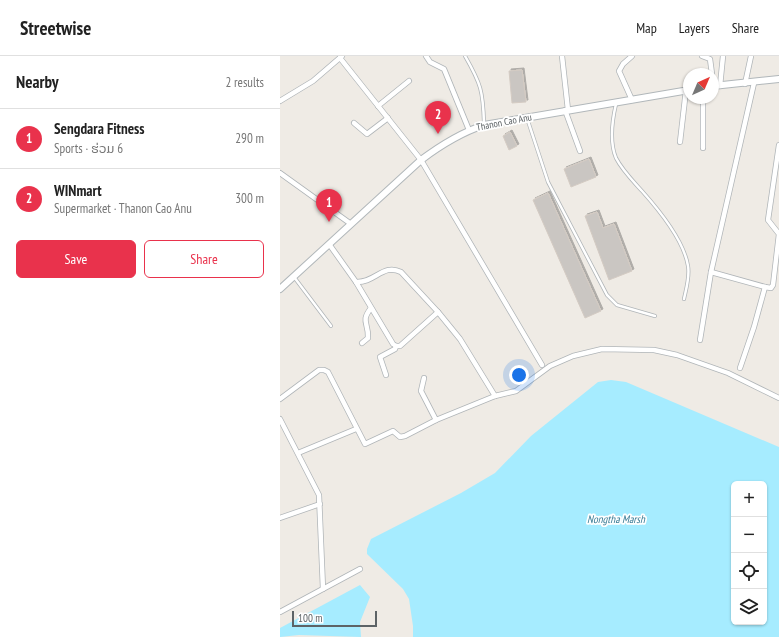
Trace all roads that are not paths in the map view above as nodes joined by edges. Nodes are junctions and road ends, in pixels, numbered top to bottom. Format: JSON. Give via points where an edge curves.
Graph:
{"nodes":[{"id":1,"x":426,"y":56,"type":"edge"},
{"id":2,"x":466,"y":56,"type":"edge"},
{"id":3,"x":562,"y":56,"type":"edge"},
{"id":4,"x":632,"y":56,"type":"edge"},
{"id":5,"x":702,"y":56,"type":"edge"},
{"id":6,"x":723,"y":56,"type":"edge"},
{"id":7,"x":751,"y":56,"type":"edge"},
{"id":8,"x":341,"y":57,"type":"edge"},
{"id":9,"x":711,"y":68,"type":"edge"},
{"id":10,"x":779,"y":79,"type":"edge"},
{"id":11,"x":409,"y":81,"type":"dead end"},
{"id":12,"x":754,"y":83,"type":"junction"},
{"id":13,"x":745,"y":84,"type":"junction"},
{"id":14,"x":720,"y":86,"type":"joint"},
{"id":15,"x":683,"y":91,"type":"edge"},
{"id":16,"x":632,"y":100,"type":"junction"},
{"id":17,"x":280,"y":101,"type":"edge"},
{"id":18,"x":616,"y":103,"type":"junction"},
{"id":19,"x":686,"y":104,"type":"edge"},
{"id":20,"x":704,"y":104,"type":"edge"},
{"id":21,"x":378,"y":106,"type":"junction"},
{"id":22,"x":567,"y":110,"type":"junction"},
{"id":23,"x":388,"y":118,"type":"junction"},
{"id":24,"x":527,"y":118,"type":"junction"},
{"id":25,"x":354,"y":122,"type":"dead end"},
{"id":26,"x":484,"y":125,"type":"junction"},
{"id":27,"x":469,"y":130,"type":"junction"},
{"id":28,"x":680,"y":142,"type":"dead end"},
{"id":29,"x":779,"y":145,"type":"edge"},
{"id":30,"x":703,"y":148,"type":"dead end"},
{"id":31,"x":580,"y":151,"type":"dead end"},
{"id":32,"x":421,"y":160,"type":"junction"},
{"id":33,"x":778,"y":164,"type":"edge"},
{"id":34,"x":280,"y":173,"type":"edge"},
{"id":35,"x":351,"y":224,"type":"junction"},
{"id":36,"x":329,"y":244,"type":"junction"},
{"id":37,"x":711,"y":272,"type":"junction"},
{"id":38,"x":294,"y":276,"type":"junction"},
{"id":39,"x":356,"y":282,"type":"junction"},
{"id":40,"x":766,"y":287,"type":"junction"},
{"id":41,"x":280,"y":289,"type":"edge"},
{"id":42,"x":684,"y":299,"type":"dead end"},
{"id":43,"x":372,"y":308,"type":"junction"},
{"id":44,"x":438,"y":312,"type":"junction"},
{"id":45,"x":655,"y":316,"type":"dead end"},
{"id":46,"x":331,"y":326,"type":"dead end"},
{"id":47,"x":700,"y":340,"type":"dead end"},
{"id":48,"x":362,"y":343,"type":"dead end"},
{"id":49,"x":396,"y":346,"type":"junction"},
{"id":50,"x":542,"y":365,"type":"dead end"},
{"id":51,"x":740,"y":368,"type":"dead end"},
{"id":52,"x":386,"y":375,"type":"dead end"},
{"id":53,"x":424,"y":378,"type":"dead end"},
{"id":54,"x":495,"y":396,"type":"junction"},
{"id":55,"x":779,"y":398,"type":"edge"},
{"id":56,"x":280,"y":399,"type":"edge"},
{"id":57,"x":280,"y":419,"type":"edge"},
{"id":58,"x":436,"y":420,"type":"junction"},
{"id":59,"x":356,"y":429,"type":"junction"},
{"id":60,"x":298,"y":453,"type":"junction"},
{"id":61,"x":320,"y":504,"type":"junction"},
{"id":62,"x":280,"y":518,"type":"edge"},
{"id":63,"x":360,"y":569,"type":"dead end"},
{"id":64,"x":323,"y":589,"type":"junction"},
{"id":65,"x":280,"y":612,"type":"edge"}],
"edges":[{"from":1,"to":27,"type":"street","via":[[430,62],[444,69]]},
{"from":2,"to":26,"type":"lane","via":[[480,85]]},
{"from":3,"to":22,"type":"street"},
{"from":4,"to":16,"type":"street","via":[[619,71]]},
{"from":5,"to":9,"type":"street","via":[[710,60]]},
{"from":6,"to":14,"type":"street"},
{"from":7,"to":13,"type":"street"},
{"from":8,"to":17,"type":"street","via":[[313,81]]},
{"from":8,"to":21,"type":"street"},
{"from":10,"to":12,"type":"street"},
{"from":11,"to":21,"type":"street"},
{"from":12,"to":13,"type":"street"},
{"from":12,"to":37,"type":"street"},
{"from":13,"to":14,"type":"street"},
{"from":15,"to":16,"type":"street","name":"Thanon Cao Anu"},
{"from":16,"to":18,"type":"street","name":"Thanon Cao Anu"},
{"from":18,"to":22,"type":"street","name":"Thanon Cao Anu"},
{"from":18,"to":42,"type":"lane","via":[[612,120],[612,140],[616,157],[658,210],[686,257],[688,277]]},
{"from":19,"to":28,"type":"street"},
{"from":20,"to":30,"type":"street"},
{"from":21,"to":23,"type":"street"},
{"from":22,"to":24,"type":"street","name":"Thanon Cao Anu"},
{"from":22,"to":31,"type":"street"},
{"from":23,"to":25,"type":"street","via":[[367,134]]},
{"from":23,"to":32,"type":"street"},
{"from":24,"to":26,"type":"street","name":"Thanon Cao Anu"},
{"from":24,"to":45,"type":"lane","via":[[548,182],[607,295],[617,305]]},
{"from":26,"to":27,"type":"street","name":"Thanon Cao Anu"},
{"from":27,"to":32,"type":"street","name":"Thanon Cao Anu","via":[[445,142]]},
{"from":29,"to":33,"type":"street"},
{"from":32,"to":35,"type":"street","name":"Thanon Cao Anu"},
{"from":32,"to":50,"type":"street"},
{"from":33,"to":40,"type":"street","via":[[768,220],[779,234],[774,284],[771,288]]},
{"from":34,"to":35,"type":"street"},
{"from":35,"to":36,"type":"street","name":"Thanon Cao Anu"},
{"from":36,"to":38,"type":"street","name":"Thanon Cao Anu"},
{"from":36,"to":39,"type":"street"},
{"from":37,"to":40,"type":"street"},
{"from":37,"to":47,"type":"street"},
{"from":38,"to":41,"type":"street","name":"Thanon Cao Anu"},
{"from":38,"to":46,"type":"lane"},
{"from":39,"to":43,"type":"street"},
{"from":39,"to":44,"type":"street","via":[[362,282],[394,268],[401,272]]},
{"from":40,"to":51,"type":"street"},
{"from":43,"to":48,"type":"street","via":[[364,321],[368,338]]},
{"from":43,"to":49,"type":"street"},
{"from":44,"to":49,"type":"street","via":[[400,346]]},
{"from":44,"to":54,"type":"street","via":[[460,339]]},
{"from":49,"to":52,"type":"street","via":[[380,357]]},
{"from":53,"to":58,"type":"street","via":[[421,391]]},
{"from":54,"to":55,"type":"street","via":[[516,391],[550,366],[573,356],[602,349],[623,349],[654,350],[677,355],[728,373]]},
{"from":54,"to":58,"type":"street"},
{"from":56,"to":59,"type":"street","via":[[319,370],[324,370],[328,372]]},
{"from":57,"to":60,"type":"street"},
{"from":58,"to":59,"type":"street","via":[[405,436],[400,437],[392,431],[365,444]]},
{"from":59,"to":60,"type":"street"},
{"from":60,"to":61,"type":"street"},
{"from":61,"to":62,"type":"street"},
{"from":61,"to":64,"type":"street"},
{"from":63,"to":64,"type":"street"},
{"from":64,"to":65,"type":"street"}]}
